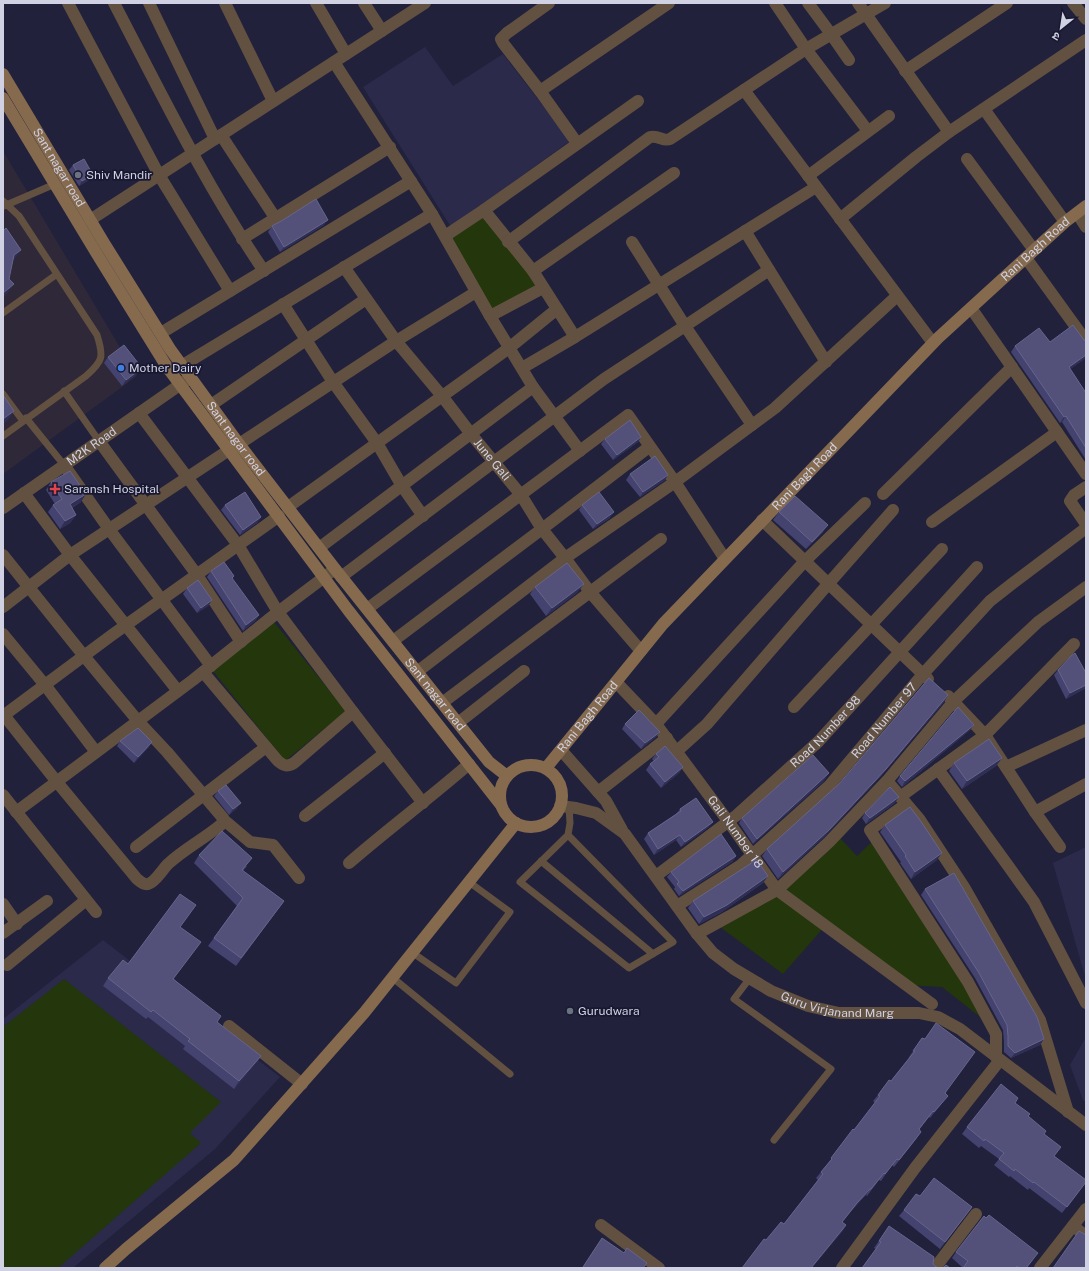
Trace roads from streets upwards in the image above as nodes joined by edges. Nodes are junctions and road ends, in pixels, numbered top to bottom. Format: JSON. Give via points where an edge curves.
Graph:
{"nodes":[{"id":1,"x":68,"y":3,"type":"edge"},
{"id":2,"x":114,"y":3,"type":"edge"},
{"id":3,"x":149,"y":3,"type":"edge"},
{"id":4,"x":225,"y":3,"type":"edge"},
{"id":5,"x":316,"y":3,"type":"edge"},
{"id":6,"x":364,"y":3,"type":"edge"},
{"id":7,"x":425,"y":3,"type":"edge"},
{"id":8,"x":549,"y":3,"type":"edge"},
{"id":9,"x":669,"y":3,"type":"edge"},
{"id":10,"x":775,"y":3,"type":"edge"},
{"id":11,"x":808,"y":3,"type":"edge"},
{"id":12,"x":858,"y":3,"type":"edge"},
{"id":13,"x":884,"y":3,"type":"edge"},
{"id":14,"x":1007,"y":3,"type":"edge"},
{"id":15,"x":1073,"y":3,"type":"edge"},
{"id":16,"x":410,"y":7,"type":"edge"},
{"id":17,"x":866,"y":14,"type":"junction"},
{"id":18,"x":1086,"y":19,"type":"edge"},
{"id":19,"x":382,"y":31,"type":"junction"},
{"id":20,"x":831,"y":34,"type":"junction"},
{"id":21,"x":1086,"y":40,"type":"edge"},
{"id":22,"x":806,"y":49,"type":"junction"},
{"id":23,"x":346,"y":54,"type":"junction"},
{"id":24,"x":849,"y":60,"type":"dead end"},
{"id":25,"x":334,"y":62,"type":"junction"},
{"id":26,"x":905,"y":71,"type":"junction"},
{"id":27,"x":3,"y":74,"type":"edge"},
{"id":28,"x":744,"y":90,"type":"junction"},
{"id":29,"x":540,"y":91,"type":"junction"},
{"id":30,"x":3,"y":98,"type":"edge"},
{"id":31,"x":273,"y":101,"type":"junction"},
{"id":32,"x":638,"y":101,"type":"dead end"},
{"id":33,"x":984,"y":108,"type":"junction"},
{"id":34,"x":889,"y":116,"type":"dead end"},
{"id":35,"x":868,"y":132,"type":"junction"},
{"id":36,"x":949,"y":132,"type":"junction"},
{"id":37,"x":218,"y":137,"type":"junction"},
{"id":38,"x":577,"y":143,"type":"junction"},
{"id":39,"x":390,"y":148,"type":"junction"},
{"id":40,"x":193,"y":153,"type":"junction"},
{"id":41,"x":967,"y":159,"type":"dead end"},
{"id":42,"x":674,"y":173,"type":"dead end"},
{"id":43,"x":159,"y":176,"type":"junction"},
{"id":44,"x":808,"y":176,"type":"junction"},
{"id":45,"x":412,"y":181,"type":"junction"},
{"id":46,"x":816,"y":187,"type":"junction"},
{"id":47,"x":484,"y":210,"type":"junction"},
{"id":48,"x":1081,"y":210,"type":"edge"},
{"id":49,"x":432,"y":214,"type":"junction"},
{"id":50,"x":276,"y":219,"type":"junction"},
{"id":51,"x":840,"y":219,"type":"junction"},
{"id":52,"x":90,"y":220,"type":"junction"},
{"id":53,"x":1065,"y":222,"type":"junction"},
{"id":54,"x":1086,"y":227,"type":"edge"},
{"id":55,"x":745,"y":231,"type":"junction"},
{"id":56,"x":445,"y":236,"type":"junction"},
{"id":57,"x":242,"y":239,"type":"junction"},
{"id":58,"x":508,"y":242,"type":"junction"},
{"id":59,"x":632,"y":242,"type":"dead end"},
{"id":60,"x":1030,"y":254,"type":"junction"},
{"id":61,"x":344,"y":267,"type":"junction"},
{"id":62,"x":769,"y":270,"type":"junction"},
{"id":63,"x":264,"y":271,"type":"junction"},
{"id":64,"x":533,"y":271,"type":"junction"},
{"id":65,"x":659,"y":285,"type":"junction"},
{"id":66,"x":544,"y":288,"type":"junction"},
{"id":67,"x":230,"y":291,"type":"junction"},
{"id":68,"x":476,"y":292,"type":"junction"},
{"id":69,"x":897,"y":296,"type":"junction"},
{"id":70,"x":366,"y":299,"type":"junction"},
{"id":71,"x":283,"y":304,"type":"junction"},
{"id":72,"x":971,"y":308,"type":"junction"},
{"id":73,"x":557,"y":309,"type":"junction"},
{"id":74,"x":490,"y":316,"type":"junction"},
{"id":75,"x":685,"y":326,"type":"junction"},
{"id":76,"x":161,"y":333,"type":"junction"},
{"id":77,"x":575,"y":337,"type":"junction"},
{"id":78,"x":306,"y":340,"type":"junction"},
{"id":79,"x":396,"y":341,"type":"junction"},
{"id":80,"x":1086,"y":341,"type":"edge"},
{"id":81,"x":932,"y":343,"type":"junction"},
{"id":82,"x":509,"y":348,"type":"junction"},
{"id":83,"x":826,"y":362,"type":"junction"},
{"id":84,"x":183,"y":366,"type":"junction"},
{"id":85,"x":1012,"y":367,"type":"junction"},
{"id":86,"x":522,"y":368,"type":"junction"},
{"id":87,"x":191,"y":377,"type":"junction"},
{"id":88,"x":333,"y":382,"type":"junction"},
{"id":89,"x":180,"y":384,"type":"junction"},
{"id":90,"x":533,"y":387,"type":"junction"},
{"id":91,"x":442,"y":396,"type":"junction"},
{"id":92,"x":211,"y":405,"type":"junction"},
{"id":93,"x":139,"y":413,"type":"junction"},
{"id":94,"x":555,"y":416,"type":"junction"},
{"id":95,"x":752,"y":425,"type":"junction"},
{"id":96,"x":1057,"y":432,"type":"junction"},
{"id":97,"x":471,"y":434,"type":"junction"},
{"id":98,"x":99,"y":441,"type":"junction"},
{"id":99,"x":377,"y":443,"type":"junction"},
{"id":100,"x":234,"y":447,"type":"junction"},
{"id":101,"x":649,"y":447,"type":"junction"},
{"id":102,"x":580,"y":452,"type":"junction"},
{"id":103,"x":494,"y":462,"type":"junction"},
{"id":104,"x":64,"y":465,"type":"junction"},
{"id":105,"x":1086,"y":474,"type":"edge"},
{"id":106,"x":187,"y":477,"type":"junction"},
{"id":107,"x":675,"y":482,"type":"junction"},
{"id":108,"x":402,"y":486,"type":"junction"},
{"id":109,"x":1086,"y":487,"type":"edge"},
{"id":110,"x":24,"y":493,"type":"junction"},
{"id":111,"x":883,"y":494,"type":"dead end"},
{"id":112,"x":521,"y":495,"type":"junction"},
{"id":113,"x":865,"y":503,"type":"dead end"},
{"id":114,"x":145,"y":505,"type":"junction"},
{"id":115,"x":288,"y":507,"type":"junction"},
{"id":116,"x":3,"y":508,"type":"edge"},
{"id":117,"x":893,"y":510,"type":"dead end"},
{"id":118,"x":279,"y":516,"type":"junction"},
{"id":119,"x":422,"y":516,"type":"junction"},
{"id":120,"x":762,"y":520,"type":"junction"},
{"id":121,"x":932,"y":522,"type":"dead end"},
{"id":122,"x":1086,"y":524,"type":"edge"},
{"id":123,"x":1086,"y":528,"type":"edge"},
{"id":124,"x":109,"y":529,"type":"junction"},
{"id":125,"x":542,"y":529,"type":"junction"},
{"id":126,"x":661,"y":539,"type":"dead end"},
{"id":127,"x":238,"y":546,"type":"junction"},
{"id":128,"x":319,"y":548,"type":"junction"},
{"id":129,"x":942,"y":549,"type":"dead end"},
{"id":130,"x":3,"y":555,"type":"edge"},
{"id":131,"x":70,"y":555,"type":"junction"},
{"id":132,"x":565,"y":558,"type":"junction"},
{"id":133,"x":725,"y":559,"type":"junction"},
{"id":134,"x":805,"y":561,"type":"junction"},
{"id":135,"x":977,"y":567,"type":"dead end"},
{"id":136,"x":338,"y":573,"type":"junction"},
{"id":137,"x":197,"y":575,"type":"junction"},
{"id":138,"x":324,"y":577,"type":"junction"},
{"id":139,"x":829,"y":583,"type":"junction"},
{"id":140,"x":28,"y":587,"type":"junction"},
{"id":141,"x":1086,"y":587,"type":"edge"},
{"id":142,"x":590,"y":592,"type":"junction"},
{"id":143,"x":162,"y":599,"type":"junction"},
{"id":144,"x":3,"y":607,"type":"edge"},
{"id":145,"x":367,"y":609,"type":"junction"},
{"id":146,"x":278,"y":612,"type":"junction"},
{"id":147,"x":126,"y":625,"type":"junction"},
{"id":148,"x":871,"y":625,"type":"junction"},
{"id":149,"x":3,"y":634,"type":"edge"},
{"id":150,"x":393,"y":641,"type":"junction"},
{"id":151,"x":241,"y":642,"type":"junction"},
{"id":152,"x":1074,"y":644,"type":"dead end"},
{"id":153,"x":641,"y":651,"type":"junction"},
{"id":154,"x":900,"y":652,"type":"junction"},
{"id":155,"x":84,"y":656,"type":"junction"},
{"id":156,"x":207,"y":669,"type":"junction"},
{"id":157,"x":524,"y":671,"type":"dead end"},
{"id":158,"x":417,"y":672,"type":"junction"},
{"id":159,"x":923,"y":674,"type":"junction"},
{"id":160,"x":616,"y":682,"type":"junction"},
{"id":161,"x":45,"y":685,"type":"junction"},
{"id":162,"x":178,"y":691,"type":"junction"},
{"id":163,"x":954,"y":701,"type":"junction"},
{"id":164,"x":442,"y":703,"type":"junction"},
{"id":165,"x":794,"y":707,"type":"dead end"},
{"id":166,"x":353,"y":712,"type":"junction"},
{"id":167,"x":3,"y":715,"type":"edge"},
{"id":168,"x":138,"y":721,"type":"junction"},
{"id":169,"x":458,"y":723,"type":"junction"},
{"id":170,"x":656,"y":724,"type":"junction"},
{"id":171,"x":1086,"y":730,"type":"edge"},
{"id":172,"x":985,"y":735,"type":"junction"},
{"id":173,"x":667,"y":738,"type":"junction"},
{"id":174,"x":266,"y":747,"type":"junction"},
{"id":175,"x":561,"y":750,"type":"junction"},
{"id":176,"x":677,"y":751,"type":"junction"},
{"id":177,"x":96,"y":752,"type":"junction"},
{"id":178,"x":385,"y":753,"type":"junction"},
{"id":179,"x":470,"y":764,"type":"junction"},
{"id":180,"x":1006,"y":767,"type":"junction"},
{"id":181,"x":546,"y":768,"type":"junction"},
{"id":182,"x":938,"y":769,"type":"junction"},
{"id":183,"x":507,"y":776,"type":"junction"},
{"id":184,"x":57,"y":782,"type":"junction"},
{"id":185,"x":887,"y":782,"type":"junction"},
{"id":186,"x":1086,"y":784,"type":"edge"},
{"id":187,"x":598,"y":792,"type":"junction"},
{"id":188,"x":203,"y":795,"type":"junction"},
{"id":189,"x":3,"y":796,"type":"edge"},
{"id":190,"x":903,"y":801,"type":"junction"},
{"id":191,"x":423,"y":803,"type":"junction"},
{"id":192,"x":501,"y":805,"type":"junction"},
{"id":193,"x":565,"y":806,"type":"junction"},
{"id":194,"x":16,"y":812,"type":"junction"},
{"id":195,"x":1035,"y":812,"type":"junction"},
{"id":196,"x":305,"y":816,"type":"dead end"},
{"id":197,"x":224,"y":820,"type":"junction"},
{"id":198,"x":728,"y":821,"type":"junction"},
{"id":199,"x":516,"y":823,"type":"junction"},
{"id":200,"x":625,"y":834,"type":"junction"},
{"id":201,"x":136,"y":847,"type":"dead end"},
{"id":202,"x":1060,"y":847,"type":"dead end"},
{"id":203,"x":752,"y":854,"type":"junction"},
{"id":204,"x":349,"y":864,"type":"dead end"},
{"id":205,"x":656,"y":876,"type":"junction"},
{"id":206,"x":299,"y":878,"type":"dead end"},
{"id":207,"x":777,"y":890,"type":"junction"},
{"id":208,"x":86,"y":900,"type":"junction"},
{"id":209,"x":47,"y":901,"type":"dead end"},
{"id":210,"x":3,"y":904,"type":"edge"},
{"id":211,"x":677,"y":906,"type":"junction"},
{"id":212,"x":96,"y":912,"type":"dead end"},
{"id":213,"x":17,"y":924,"type":"junction"},
{"id":214,"x":3,"y":934,"type":"edge"},
{"id":215,"x":697,"y":934,"type":"junction"},
{"id":216,"x":7,"y":965,"type":"dead end"},
{"id":217,"x":1086,"y":1003,"type":"edge"},
{"id":218,"x":932,"y":1004,"type":"dead end"},
{"id":219,"x":229,"y":1026,"type":"dead end"},
{"id":220,"x":998,"y":1058,"type":"junction"},
{"id":221,"x":302,"y":1084,"type":"junction"},
{"id":222,"x":1068,"y":1112,"type":"junction"},
{"id":223,"x":1086,"y":1125,"type":"edge"},
{"id":224,"x":1086,"y":1209,"type":"edge"},
{"id":225,"x":976,"y":1214,"type":"dead end"},
{"id":226,"x":601,"y":1225,"type":"dead end"},
{"id":227,"x":1073,"y":1226,"type":"junction"},
{"id":228,"x":1086,"y":1236,"type":"edge"},
{"id":229,"x":105,"y":1268,"type":"edge"},
{"id":230,"x":659,"y":1268,"type":"edge"},
{"id":231,"x":842,"y":1268,"type":"edge"},
{"id":232,"x":935,"y":1268,"type":"edge"},
{"id":233,"x":1040,"y":1268,"type":"edge"}],
"edges":[{"from":1,"to":43,"type":"street"},
{"from":2,"to":40,"type":"street"},
{"from":3,"to":37,"type":"street"},
{"from":4,"to":31,"type":"street"},
{"from":5,"to":23,"type":"street"},
{"from":6,"to":19,"type":"street"},
{"from":7,"to":16,"type":"street"},
{"from":8,"to":29,"type":"street","via":[[501,39]]},
{"from":9,"to":29,"type":"street"},
{"from":10,"to":22,"type":"street"},
{"from":11,"to":20,"type":"street"},
{"from":12,"to":17,"type":"street"},
{"from":13,"to":17,"type":"street"},
{"from":14,"to":26,"type":"street"},
{"from":15,"to":18,"type":"street"},
{"from":16,"to":19,"type":"street"},
{"from":17,"to":20,"type":"street"},
{"from":17,"to":26,"type":"street"},
{"from":19,"to":23,"type":"street"},
{"from":20,"to":22,"type":"street"},
{"from":20,"to":24,"type":"street"},
{"from":21,"to":33,"type":"street"},
{"from":22,"to":28,"type":"street"},
{"from":22,"to":35,"type":"street"},
{"from":23,"to":25,"type":"street"},
{"from":25,"to":31,"type":"street"},
{"from":25,"to":39,"type":"street"},
{"from":26,"to":36,"type":"street"},
{"from":27,"to":52,"type":"street","name":"Sant nagar road"},
{"from":28,"to":44,"type":"street"},
{"from":28,"to":58,"type":"street","via":[[670,140],[650,137]]},
{"from":29,"to":38,"type":"street"},
{"from":30,"to":89,"type":"street","name":"Sant nagar road","via":[[158,353]]},
{"from":31,"to":37,"type":"street"},
{"from":32,"to":38,"type":"street"},
{"from":33,"to":36,"type":"street"},
{"from":33,"to":53,"type":"street"},
{"from":34,"to":35,"type":"street"},
{"from":35,"to":44,"type":"street"},
{"from":36,"to":51,"type":"street"},
{"from":37,"to":40,"type":"street"},
{"from":37,"to":50,"type":"street"},
{"from":38,"to":47,"type":"street"},
{"from":39,"to":45,"type":"street"},
{"from":39,"to":50,"type":"street"},
{"from":40,"to":43,"type":"street"},
{"from":40,"to":57,"type":"street"},
{"from":41,"to":60,"type":"street"},
{"from":42,"to":64,"type":"street"},
{"from":43,"to":52,"type":"street"},
{"from":43,"to":67,"type":"street"},
{"from":44,"to":46,"type":"street"},
{"from":45,"to":49,"type":"street"},
{"from":45,"to":63,"type":"street"},
{"from":46,"to":51,"type":"street"},
{"from":46,"to":55,"type":"street"},
{"from":47,"to":56,"type":"street"},
{"from":47,"to":58,"type":"street"},
{"from":48,"to":53,"type":"street","name":"Rani Bagh Road"},
{"from":48,"to":54,"type":"street"},
{"from":49,"to":56,"type":"street"},
{"from":49,"to":61,"type":"street"},
{"from":50,"to":57,"type":"street"},
{"from":51,"to":69,"type":"street"},
{"from":52,"to":76,"type":"street","name":"Sant nagar road"},
{"from":53,"to":60,"type":"street","name":"Rani Bagh Road"},
{"from":55,"to":62,"type":"street"},
{"from":55,"to":65,"type":"street"},
{"from":56,"to":68,"type":"street"},
{"from":57,"to":63,"type":"street"},
{"from":58,"to":64,"type":"street"},
{"from":59,"to":65,"type":"street"},
{"from":60,"to":72,"type":"street","name":"Rani Bagh Road"},
{"from":60,"to":80,"type":"street"},
{"from":61,"to":70,"type":"street","name":"June Gali"},
{"from":61,"to":71,"type":"street"},
{"from":62,"to":75,"type":"street"},
{"from":62,"to":83,"type":"street"},
{"from":63,"to":67,"type":"street"},
{"from":64,"to":66,"type":"street"},
{"from":65,"to":75,"type":"street"},
{"from":65,"to":77,"type":"street"},
{"from":66,"to":73,"type":"street"},
{"from":66,"to":74,"type":"street"},
{"from":67,"to":76,"type":"street"},
{"from":68,"to":74,"type":"street"},
{"from":68,"to":79,"type":"street"},
{"from":69,"to":81,"type":"street"},
{"from":69,"to":83,"type":"street"},
{"from":70,"to":78,"type":"street"},
{"from":70,"to":79,"type":"street","name":"June Gali"},
{"from":71,"to":78,"type":"street"},
{"from":71,"to":84,"type":"street"},
{"from":72,"to":81,"type":"street","name":"Rani Bagh Road"},
{"from":72,"to":85,"type":"street"},
{"from":73,"to":77,"type":"street"},
{"from":73,"to":82,"type":"street"},
{"from":74,"to":82,"type":"street"},
{"from":75,"to":94,"type":"street","via":[[604,379]]},
{"from":75,"to":95,"type":"street"},
{"from":76,"to":84,"type":"street","name":"Sant nagar road"},
{"from":77,"to":86,"type":"street"},
{"from":78,"to":88,"type":"street"},
{"from":78,"to":92,"type":"street"},
{"from":79,"to":88,"type":"street"},
{"from":79,"to":91,"type":"street","name":"June Gali"},
{"from":81,"to":120,"type":"street","name":"Rani Bagh Road"},
{"from":82,"to":86,"type":"street"},
{"from":82,"to":91,"type":"street"},
{"from":83,"to":95,"type":"street"},
{"from":84,"to":87,"type":"street","name":"Sant nagar road"},
{"from":85,"to":96,"type":"street"},
{"from":85,"to":111,"type":"street"},
{"from":86,"to":90,"type":"street"},
{"from":87,"to":89,"type":"street","name":"M2K Road"},
{"from":87,"to":92,"type":"street","name":"Sant nagar road"},
{"from":88,"to":99,"type":"street"},
{"from":88,"to":100,"type":"street"},
{"from":89,"to":93,"type":"street","name":"M2K Road"},
{"from":89,"to":100,"type":"street","name":"Sant nagar road"},
{"from":90,"to":94,"type":"street"},
{"from":90,"to":97,"type":"street"},
{"from":91,"to":97,"type":"street","name":"June Gali"},
{"from":91,"to":99,"type":"street"},
{"from":92,"to":100,"type":"street","name":"Sant nagar road"},
{"from":93,"to":98,"type":"street","name":"M2K Road"},
{"from":93,"to":106,"type":"street"},
{"from":94,"to":102,"type":"street"},
{"from":94,"to":103,"type":"street"},
{"from":95,"to":107,"type":"street"},
{"from":96,"to":105,"type":"street"},
{"from":96,"to":121,"type":"street"},
{"from":97,"to":103,"type":"street","name":"June Gali"},
{"from":97,"to":108,"type":"street"},
{"from":98,"to":104,"type":"street","name":"M2K Road"},
{"from":98,"to":114,"type":"street"},
{"from":99,"to":108,"type":"street"},
{"from":99,"to":115,"type":"street"},
{"from":100,"to":106,"type":"street"},
{"from":100,"to":115,"type":"street","name":"Sant nagar road"},
{"from":100,"to":118,"type":"street","name":"Sant nagar road"},
{"from":101,"to":102,"type":"street","via":[[628,415]]},
{"from":101,"to":107,"type":"street"},
{"from":101,"to":125,"type":"street"},
{"from":102,"to":112,"type":"street"},
{"from":103,"to":112,"type":"street","name":"June Gali"},
{"from":103,"to":119,"type":"street"},
{"from":104,"to":110,"type":"street","name":"M2K Road"},
{"from":104,"to":124,"type":"street"},
{"from":106,"to":114,"type":"street"},
{"from":106,"to":127,"type":"street"},
{"from":107,"to":132,"type":"street"},
{"from":107,"to":133,"type":"street"},
{"from":108,"to":119,"type":"street"},
{"from":108,"to":128,"type":"street"},
{"from":109,"to":122,"type":"street","via":[[1070,501]]},
{"from":110,"to":116,"type":"street","name":"M2K Road"},
{"from":110,"to":131,"type":"street"},
{"from":112,"to":125,"type":"street","name":"June Gali"},
{"from":112,"to":145,"type":"street"},
{"from":113,"to":134,"type":"street"},
{"from":114,"to":124,"type":"street"},
{"from":114,"to":137,"type":"street"},
{"from":115,"to":128,"type":"street","name":"Sant nagar road"},
{"from":117,"to":139,"type":"street"},
{"from":118,"to":127,"type":"street"},
{"from":118,"to":138,"type":"street","name":"Sant nagar road"},
{"from":119,"to":136,"type":"street"},
{"from":120,"to":133,"type":"street","name":"Rani Bagh Road"},
{"from":120,"to":134,"type":"street"},
{"from":123,"to":159,"type":"street","name":"Road Number 97","via":[[990,601]]},
{"from":124,"to":131,"type":"street"},
{"from":124,"to":143,"type":"street"},
{"from":125,"to":132,"type":"street","name":"June Gali"},
{"from":125,"to":150,"type":"street"},
{"from":126,"to":142,"type":"street"},
{"from":127,"to":137,"type":"street"},
{"from":127,"to":146,"type":"street"},
{"from":128,"to":136,"type":"street","name":"Sant nagar road"},
{"from":129,"to":148,"type":"street"},
{"from":130,"to":140,"type":"street"},
{"from":131,"to":140,"type":"street"},
{"from":131,"to":147,"type":"street"},
{"from":132,"to":142,"type":"street","name":"June Gali"},
{"from":132,"to":158,"type":"street"},
{"from":133,"to":153,"type":"street","name":"Rani Bagh Road"},
{"from":134,"to":139,"type":"street"},
{"from":134,"to":170,"type":"street"},
{"from":135,"to":154,"type":"street","name":"Road Number 98"},
{"from":136,"to":138,"type":"street"},
{"from":136,"to":145,"type":"street","name":"Sant nagar road"},
{"from":137,"to":143,"type":"street"},
{"from":137,"to":151,"type":"street"},
{"from":138,"to":146,"type":"street"},
{"from":138,"to":179,"type":"street","name":"Sant nagar road"},
{"from":139,"to":148,"type":"street"},
{"from":139,"to":176,"type":"street","via":[[707,724]]},
{"from":140,"to":144,"type":"street"},
{"from":140,"to":155,"type":"street"},
{"from":141,"to":163,"type":"street","via":[[1038,622]]},
{"from":142,"to":153,"type":"street","name":"June Gali"},
{"from":142,"to":164,"type":"street"},
{"from":143,"to":147,"type":"street"},
{"from":143,"to":156,"type":"street"},
{"from":145,"to":150,"type":"street","name":"Sant nagar road"},
{"from":146,"to":151,"type":"street"},
{"from":146,"to":166,"type":"street"},
{"from":147,"to":155,"type":"street"},
{"from":147,"to":162,"type":"street"},
{"from":148,"to":154,"type":"street"},
{"from":148,"to":165,"type":"street"},
{"from":149,"to":161,"type":"street"},
{"from":150,"to":158,"type":"street","name":"Sant nagar road"},
{"from":151,"to":156,"type":"street"},
{"from":152,"to":172,"type":"street"},
{"from":153,"to":160,"type":"street","name":"Rani Bagh Road"},
{"from":154,"to":159,"type":"street"},
{"from":154,"to":198,"type":"street","name":"Road Number 98","via":[[818,742]]},
{"from":155,"to":161,"type":"street"},
{"from":155,"to":168,"type":"street"},
{"from":156,"to":162,"type":"street"},
{"from":156,"to":174,"type":"street"},
{"from":157,"to":169,"type":"street"},
{"from":158,"to":164,"type":"street","name":"Sant nagar road"},
{"from":159,"to":163,"type":"street"},
{"from":159,"to":203,"type":"street","name":"Road Number 97","via":[[829,786]]},
{"from":160,"to":170,"type":"street","name":"Gali Number 18"},
{"from":160,"to":175,"type":"street","name":"Rani Bagh Road"},
{"from":161,"to":167,"type":"street"},
{"from":161,"to":177,"type":"street"},
{"from":162,"to":168,"type":"street"},
{"from":163,"to":172,"type":"street"},
{"from":163,"to":185,"type":"street"},
{"from":164,"to":169,"type":"street","name":"Sant nagar road"},
{"from":166,"to":174,"type":"street","via":[[289,766],[283,766]]},
{"from":166,"to":178,"type":"street"},
{"from":167,"to":184,"type":"street"},
{"from":168,"to":177,"type":"street"},
{"from":168,"to":188,"type":"street"},
{"from":169,"to":183,"type":"street","name":"Sant nagar road","via":[[489,762]]},
{"from":170,"to":173,"type":"street","name":"Gali Number 18"},
{"from":171,"to":180,"type":"street"},
{"from":172,"to":180,"type":"street"},
{"from":172,"to":182,"type":"street"},
{"from":173,"to":176,"type":"street","name":"Gali Number 18"},
{"from":173,"to":187,"type":"street"},
{"from":174,"to":188,"type":"street"},
{"from":175,"to":181,"type":"street","name":"Rani Bagh Road"},
{"from":175,"to":187,"type":"street","name":"Guru Virjanand Marg"},
{"from":176,"to":198,"type":"street","name":"Gali Number 18"},
{"from":177,"to":184,"type":"street"},
{"from":178,"to":191,"type":"street"},
{"from":178,"to":196,"type":"street"},
{"from":179,"to":191,"type":"street"},
{"from":179,"to":192,"type":"street","name":"Sant nagar road"},
{"from":180,"to":195,"type":"street"},
{"from":181,"to":183,"type":"street","via":[[534,764],[522,766]]},
{"from":181,"to":193,"type":"street","via":[[554,774],[561,787]]},
{"from":182,"to":190,"type":"street"},
{"from":182,"to":217,"type":"street","via":[[1034,902]]},
{"from":183,"to":192,"type":"street","via":[[501,787]]},
{"from":184,"to":194,"type":"street"},
{"from":184,"to":197,"type":"street","via":[[137,879],[146,885],[175,858]]},
{"from":185,"to":190,"type":"street"},
{"from":185,"to":207,"type":"street","via":[[830,842]]},
{"from":186,"to":195,"type":"street"},
{"from":187,"to":200,"type":"street","name":"Guru Virjanand Marg"},
{"from":188,"to":197,"type":"street"},
{"from":188,"to":201,"type":"street"},
{"from":189,"to":194,"type":"street"},
{"from":190,"to":220,"type":"street","via":[[870,830],[968,982],[996,1034]]},
{"from":190,"to":222,"type":"street","via":[[920,820],[964,887],[1040,1020]]},
{"from":191,"to":204,"type":"street"},
{"from":192,"to":199,"type":"street","via":[[508,817]]},
{"from":193,"to":199,"type":"street","via":[[551,820],[540,826],[530,827]]},
{"from":193,"to":200,"type":"street","name":"Guru Virjanand Marg","via":[[596,813]]},
{"from":194,"to":208,"type":"street"},
{"from":195,"to":202,"type":"street"},
{"from":197,"to":206,"type":"street","via":[[250,842],[273,845]]},
{"from":198,"to":203,"type":"street","name":"Gali Number 18"},
{"from":198,"to":205,"type":"street","name":"Road Number 98"},
{"from":199,"to":221,"type":"street","via":[[393,978]]},
{"from":200,"to":205,"type":"street","name":"Guru Virjanand Marg"},
{"from":203,"to":207,"type":"street","name":"Gali Number 18"},
{"from":203,"to":211,"type":"street","name":"Road Number 97","via":[[740,865]]},
{"from":205,"to":211,"type":"street","name":"Guru Virjanand Marg"},
{"from":207,"to":215,"type":"street"},
{"from":207,"to":218,"type":"street","name":"Gali Number 18"},
{"from":208,"to":212,"type":"street"},
{"from":208,"to":216,"type":"street"},
{"from":209,"to":213,"type":"street"},
{"from":210,"to":213,"type":"street"},
{"from":211,"to":215,"type":"street","name":"Guru Virjanand Marg"},
{"from":213,"to":214,"type":"street"},
{"from":215,"to":220,"type":"street","name":"Guru Virjanand Marg","via":[[713,953],[771,991],[808,1006],[839,1013],[919,1013],[938,1018],[960,1029]]},
{"from":219,"to":221,"type":"street"},
{"from":220,"to":222,"type":"street","name":"Guru Virjanand Marg"},
{"from":220,"to":231,"type":"street"},
{"from":221,"to":229,"type":"street","via":[[234,1160]]},
{"from":222,"to":223,"type":"street","name":"Guru Virjanand Marg"},
{"from":224,"to":227,"type":"street"},
{"from":225,"to":232,"type":"street"},
{"from":226,"to":230,"type":"street"},
{"from":227,"to":228,"type":"street"},
{"from":227,"to":233,"type":"street"}]}
